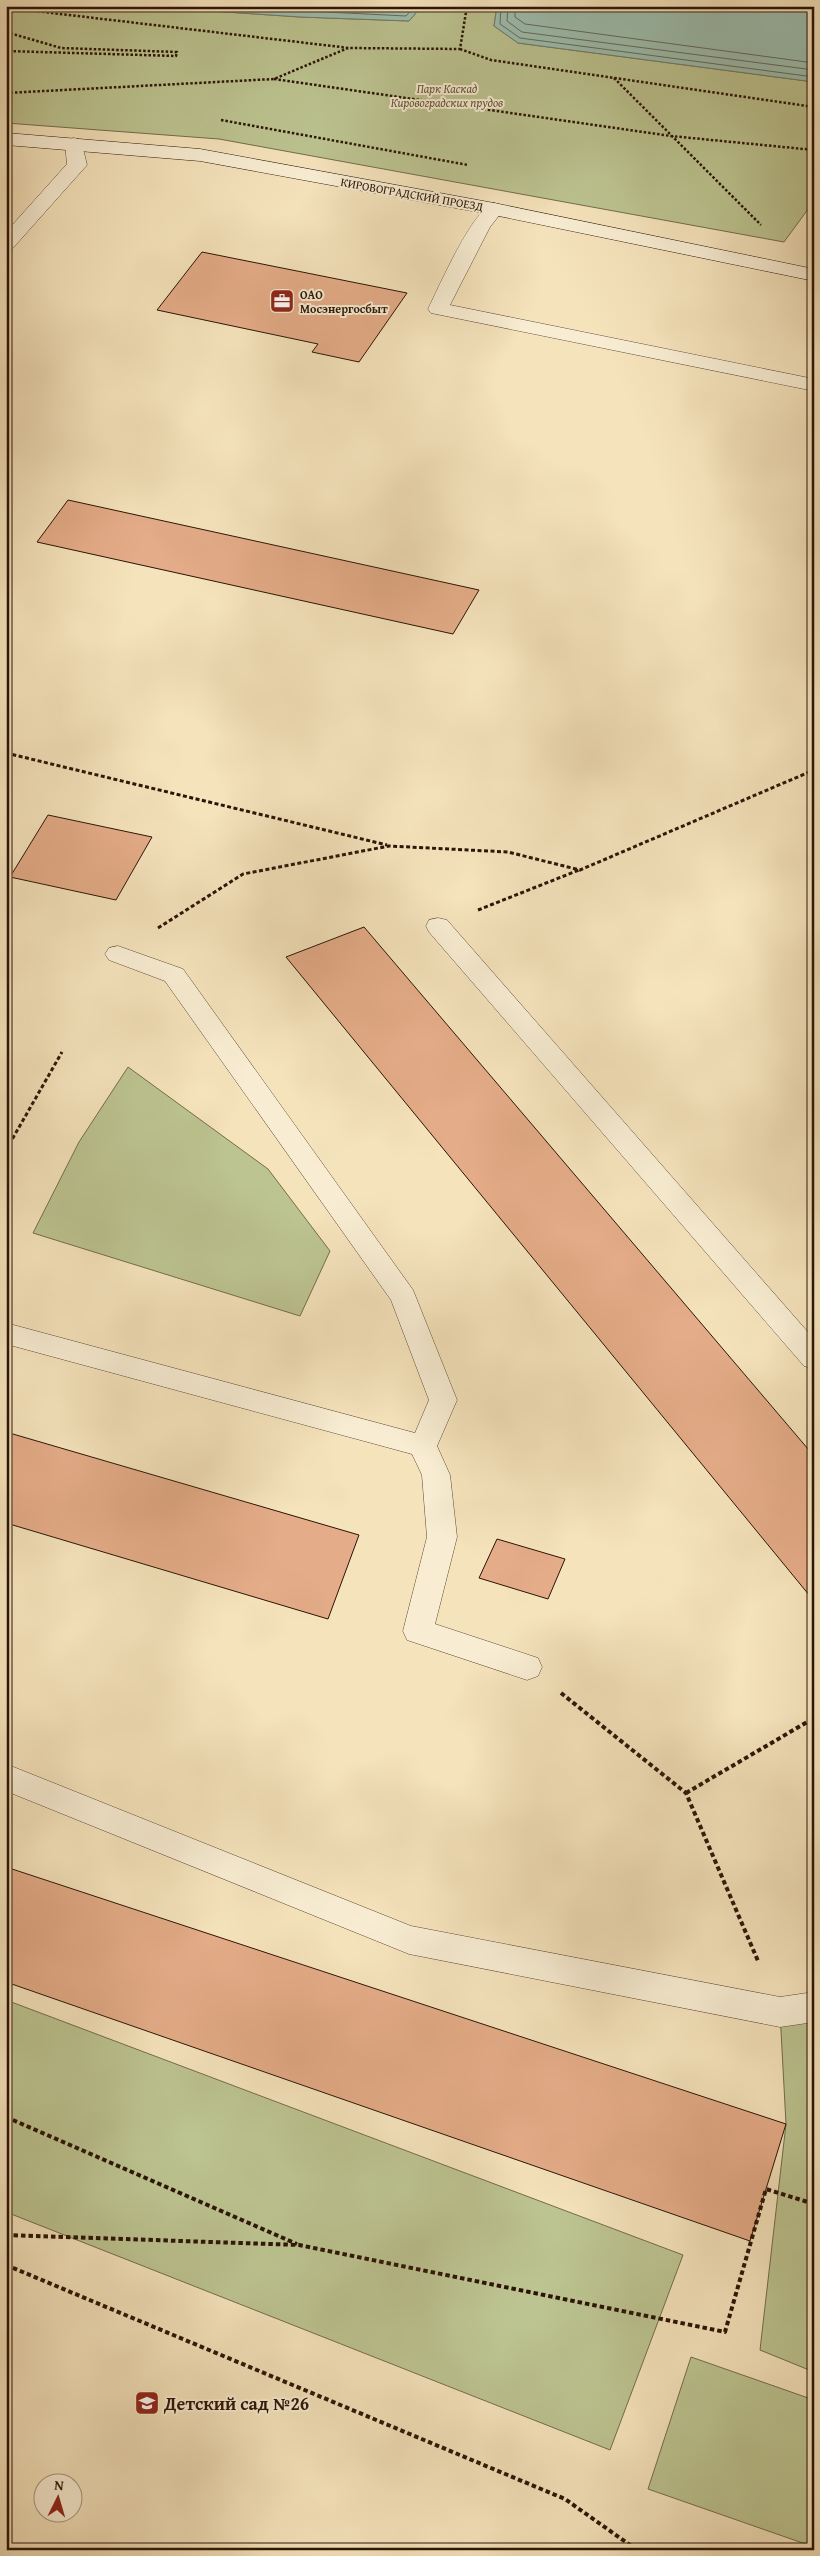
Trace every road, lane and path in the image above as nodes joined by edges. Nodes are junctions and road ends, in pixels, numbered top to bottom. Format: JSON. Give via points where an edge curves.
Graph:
{"nodes":[{"id":1,"x":467,"y":6,"type":"edge"},
{"id":2,"x":6,"y":10,"type":"edge"},
{"id":3,"x":6,"y":32,"type":"edge"},
{"id":4,"x":349,"y":48,"type":"junction"},
{"id":5,"x":460,"y":49,"type":"junction"},
{"id":6,"x":6,"y":51,"type":"edge"},
{"id":7,"x":614,"y":78,"type":"junction"},
{"id":8,"x":274,"y":79,"type":"junction"},
{"id":9,"x":6,"y":93,"type":"edge"},
{"id":10,"x":814,"y":107,"type":"edge"},
{"id":11,"x":671,"y":136,"type":"junction"},
{"id":12,"x":6,"y":139,"type":"edge"},
{"id":13,"x":74,"y":144,"type":"junction"},
{"id":14,"x":814,"y":150,"type":"edge"},
{"id":15,"x":494,"y":209,"type":"junction"},
{"id":16,"x":763,"y":228,"type":"dead end"},
{"id":17,"x":6,"y":244,"type":"edge"},
{"id":18,"x":814,"y":275,"type":"edge"},
{"id":19,"x":814,"y":385,"type":"edge"},
{"id":20,"x":6,"y":753,"type":"edge"},
{"id":21,"x":814,"y":770,"type":"edge"},
{"id":22,"x":389,"y":846,"type":"junction"},
{"id":23,"x":580,"y":870,"type":"junction"},
{"id":24,"x":438,"y":926,"type":"joint"},
{"id":25,"x":118,"y":954,"type":"joint"},
{"id":26,"x":62,"y":1052,"type":"dead end"},
{"id":27,"x":6,"y":1150,"type":"edge"},
{"id":28,"x":6,"y":1333,"type":"edge"},
{"id":29,"x":814,"y":1358,"type":"edge"},
{"id":30,"x":423,"y":1446,"type":"junction"},
{"id":31,"x":526,"y":1667,"type":"joint"},
{"id":32,"x":814,"y":1718,"type":"edge"},
{"id":33,"x":6,"y":1777,"type":"edge"},
{"id":34,"x":686,"y":1793,"type":"junction"},
{"id":35,"x":814,"y":2007,"type":"edge"},
{"id":36,"x":780,"y":2012,"type":"junction"},
{"id":37,"x":6,"y":2117,"type":"edge"},
{"id":38,"x":814,"y":2204,"type":"edge"},
{"id":39,"x":6,"y":2235,"type":"edge"},
{"id":40,"x":299,"y":2245,"type":"junction"},
{"id":41,"x":6,"y":2265,"type":"edge"},
{"id":42,"x":637,"y":2550,"type":"edge"}],
"edges":[{"from":1,"to":5,"type":"path"},
{"from":2,"to":4,"type":"path"},
{"from":3,"to":6,"type":"path","via":[[61,48],[177,52],[176,56]]},
{"from":4,"to":5,"type":"path"},
{"from":4,"to":8,"type":"path"},
{"from":5,"to":7,"type":"path","via":[[491,60]]},
{"from":7,"to":10,"type":"path"},
{"from":7,"to":11,"type":"path"},
{"from":8,"to":9,"type":"path"},
{"from":8,"to":11,"type":"path"},
{"from":11,"to":14,"type":"path"},
{"from":11,"to":16,"type":"path"},
{"from":12,"to":13,"type":"street","name":"КИРОВОГРАДСКИЙ ПРОЕЗД"},
{"from":13,"to":15,"type":"street","name":"КИРОВОГРАДСКИЙ ПРОЕЗД","via":[[200,155]]},
{"from":13,"to":17,"type":"street","via":[[77,165]]},
{"from":15,"to":18,"type":"street","name":"КИРОВОГРАДСКИЙ ПРОЕЗД"},
{"from":15,"to":19,"type":"street","via":[[481,225],[438,309]]},
{"from":20,"to":22,"type":"path"},
{"from":21,"to":23,"type":"path"},
{"from":22,"to":23,"type":"path","via":[[508,852]]},
{"from":22,"to":25,"type":"path","via":[[243,874]]},
{"from":23,"to":24,"type":"path"},
{"from":24,"to":29,"type":"street"},
{"from":25,"to":30,"type":"street","via":[[174,975],[403,1297],[442,1400]]},
{"from":26,"to":27,"type":"path"},
{"from":28,"to":30,"type":"street"},
{"from":30,"to":31,"type":"street","via":[[436,1475],[442,1537],[418,1632]]},
{"from":31,"to":34,"type":"path"},
{"from":32,"to":34,"type":"path"},
{"from":33,"to":36,"type":"street","via":[[409,1940]]},
{"from":34,"to":36,"type":"path"},
{"from":35,"to":36,"type":"street"},
{"from":37,"to":40,"type":"path"},
{"from":38,"to":40,"type":"path","via":[[766,2189],[725,2332]]},
{"from":39,"to":40,"type":"path"},
{"from":41,"to":42,"type":"path","via":[[565,2499]]}]}
